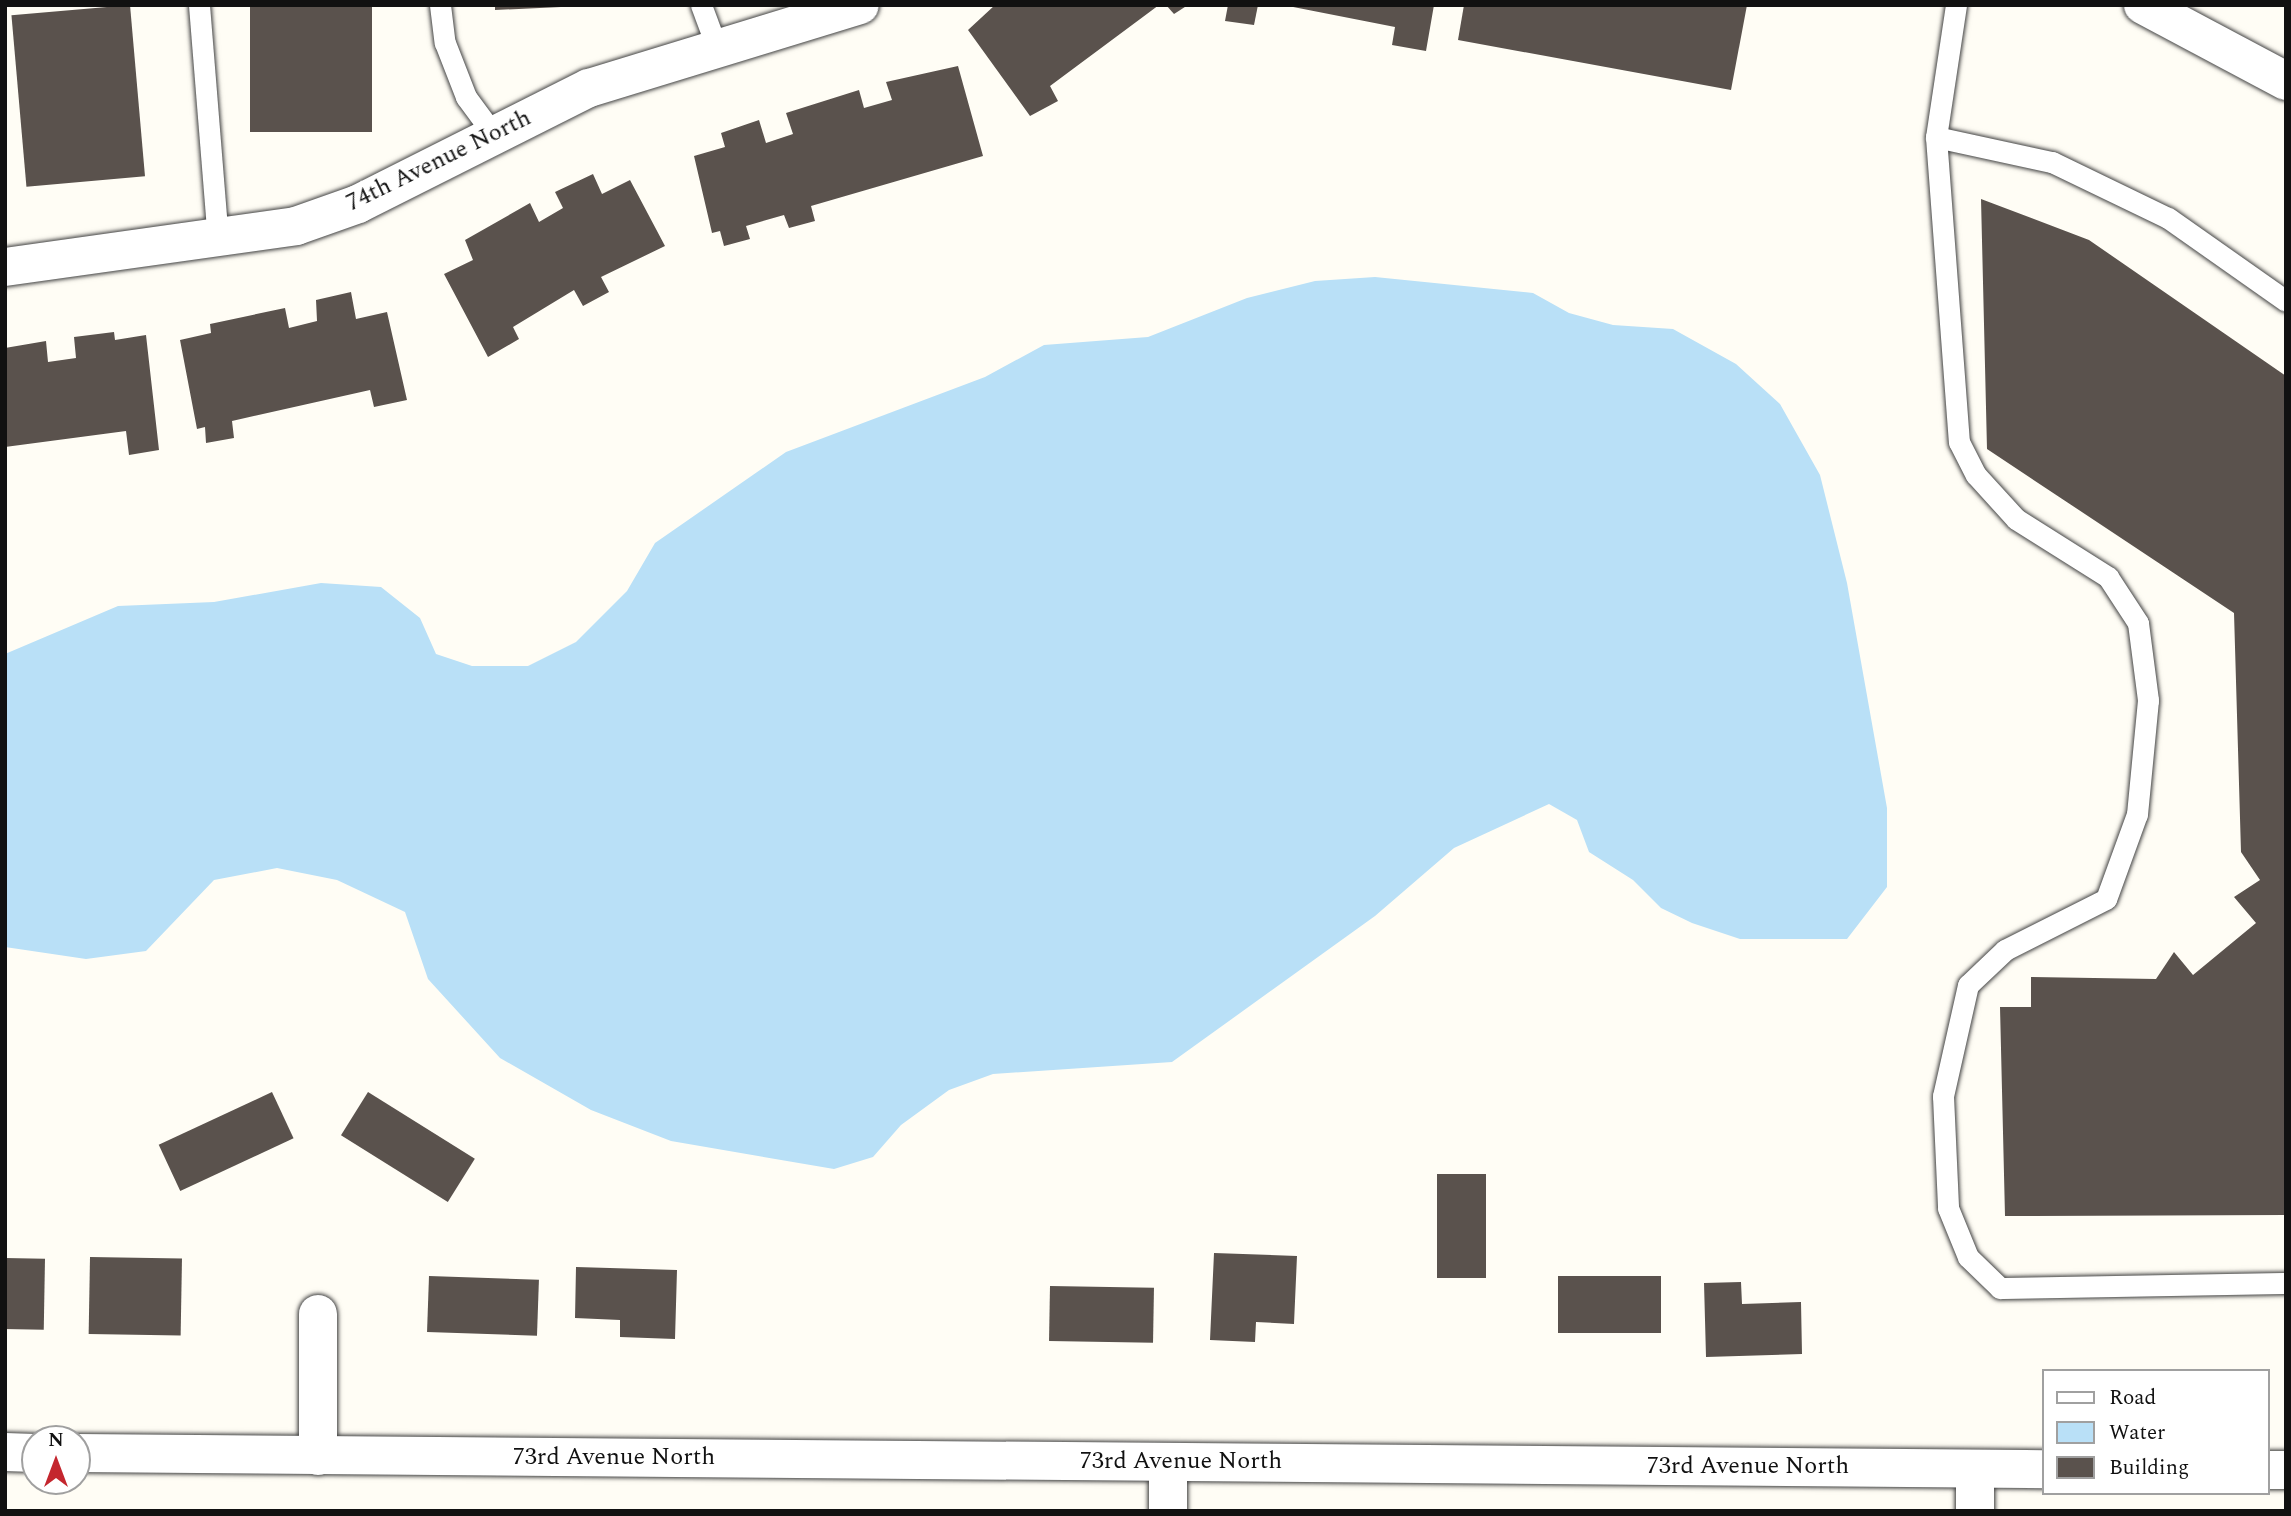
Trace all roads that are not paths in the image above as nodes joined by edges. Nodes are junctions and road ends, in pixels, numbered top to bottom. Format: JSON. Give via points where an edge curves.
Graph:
{"nodes":[{"id":1,"x":199,"y":5,"type":"edge"},
{"id":2,"x":440,"y":5,"type":"edge"},
{"id":3,"x":701,"y":5,"type":"edge"},
{"id":4,"x":860,"y":5,"type":"edge"},
{"id":5,"x":1956,"y":5,"type":"edge"},
{"id":6,"x":2143,"y":5,"type":"edge"},
{"id":7,"x":717,"y":48,"type":"junction"},
{"id":8,"x":2286,"y":81,"type":"edge"},
{"id":9,"x":495,"y":135,"type":"junction"},
{"id":10,"x":1936,"y":137,"type":"junction"},
{"id":11,"x":218,"y":239,"type":"junction"},
{"id":12,"x":5,"y":267,"type":"edge"},
{"id":13,"x":2286,"y":301,"type":"edge"},
{"id":14,"x":2286,"y":1283,"type":"edge"},
{"id":15,"x":318,"y":1314,"type":"dead end"},
{"id":16,"x":91,"y":1453,"type":"edge"},
{"id":17,"x":318,"y":1456,"type":"junction"},
{"id":18,"x":1168,"y":1462,"type":"junction"},
{"id":19,"x":1975,"y":1469,"type":"junction"},
{"id":20,"x":2042,"y":1469,"type":"edge"},
{"id":21,"x":1168,"y":1511,"type":"edge"},
{"id":22,"x":1975,"y":1511,"type":"edge"}],
"edges":[{"from":1,"to":11,"type":"lane"},
{"from":2,"to":9,"type":"lane","via":[[445,43],[466,97]]},
{"from":3,"to":7,"type":"lane"},
{"from":4,"to":7,"type":"street","name":"74th Avenue North"},
{"from":5,"to":10,"type":"lane"},
{"from":6,"to":8,"type":"street"},
{"from":7,"to":9,"type":"street","name":"74th Avenue North","via":[[589,88]]},
{"from":9,"to":11,"type":"street","name":"74th Avenue North","via":[[358,204],[296,226]]},
{"from":10,"to":13,"type":"lane","via":[[2052,162],[2168,218]]},
{"from":10,"to":14,"type":"lane","via":[[1959,442],[1976,475],[2016,519],[2108,577],[2138,623],[2148,700],[2137,814],[2106,899],[2004,950],[1968,985],[1943,1096],[1948,1209],[1968,1257],[2000,1288]]},
{"from":11,"to":12,"type":"street","name":"74th Avenue North"},
{"from":15,"to":17,"type":"street"},
{"from":16,"to":17,"type":"street","name":"73rd Avenue North"},
{"from":17,"to":18,"type":"street","name":"73rd Avenue North"},
{"from":18,"to":19,"type":"street","name":"73rd Avenue North"},
{"from":18,"to":21,"type":"street"},
{"from":19,"to":20,"type":"street","name":"73rd Avenue North"},
{"from":19,"to":22,"type":"street"}]}
